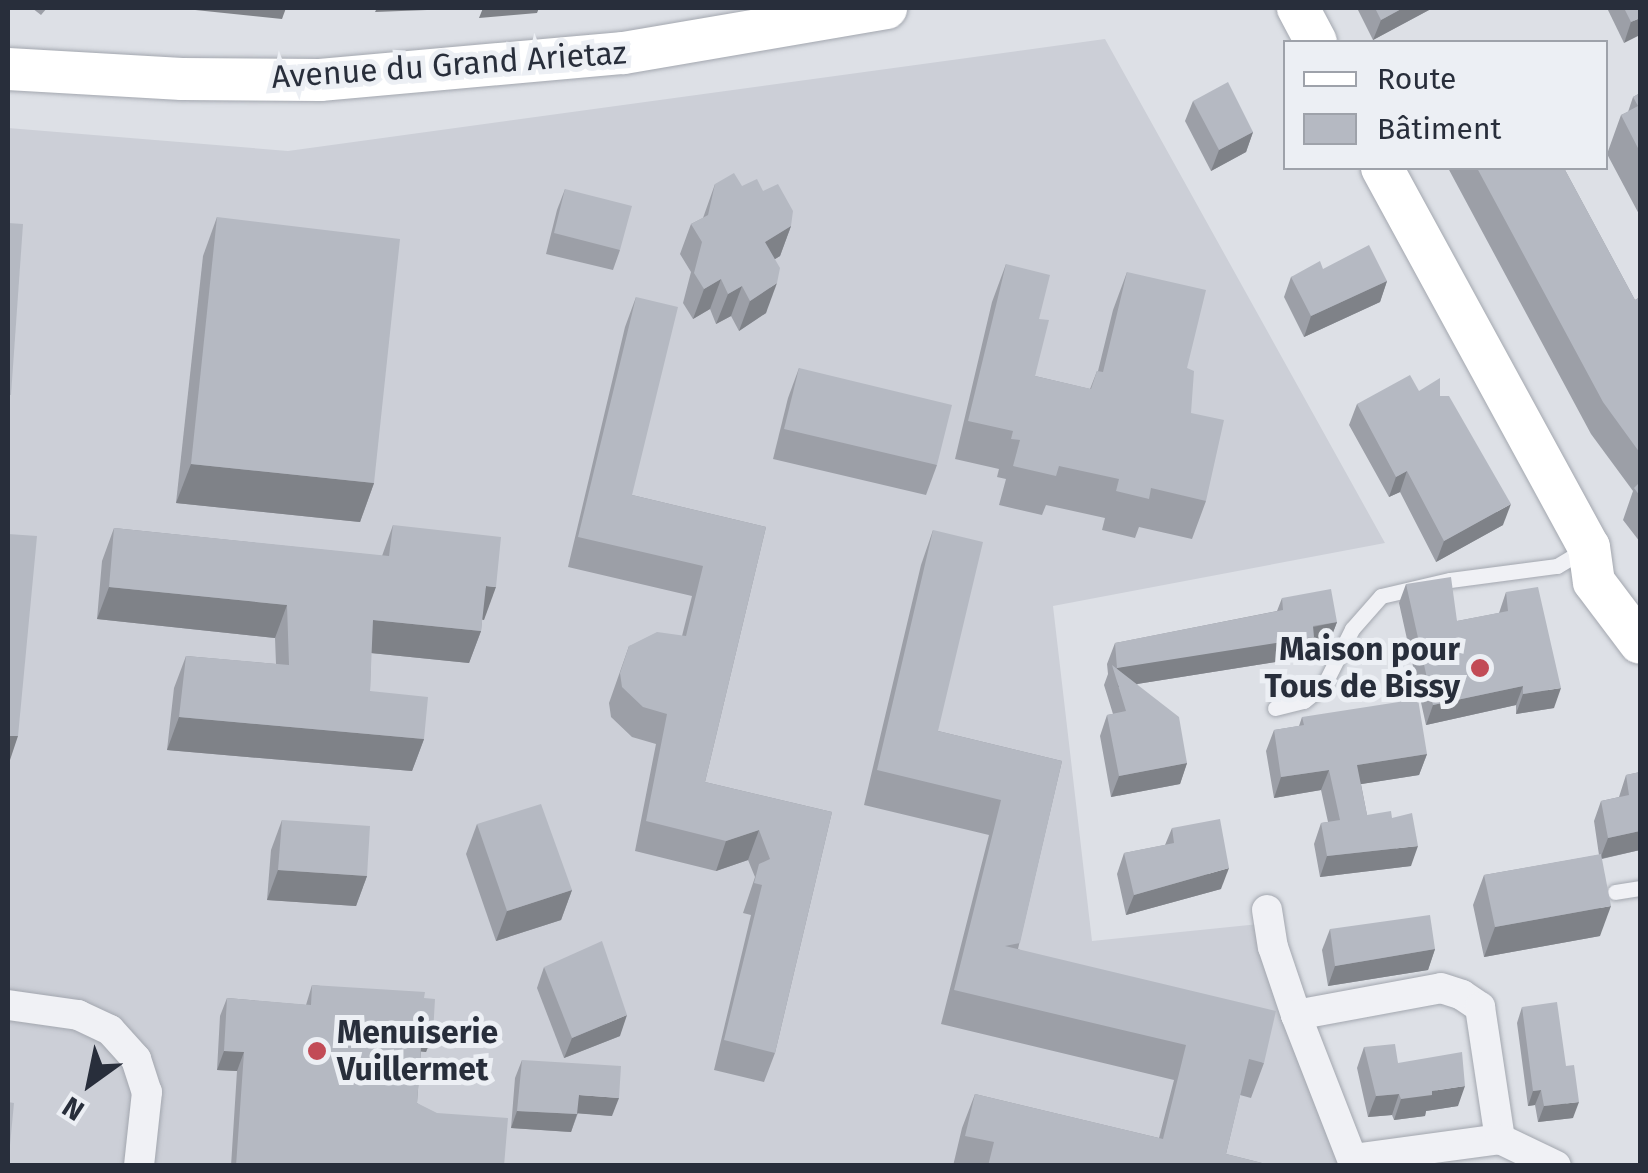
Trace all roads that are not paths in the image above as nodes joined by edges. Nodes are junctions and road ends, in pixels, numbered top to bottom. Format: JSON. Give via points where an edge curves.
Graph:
{"nodes":[{"id":1,"x":886,"y":8,"type":"edge"},
{"id":2,"x":1298,"y":8,"type":"edge"},
{"id":3,"x":1315,"y":40,"type":"edge"},
{"id":4,"x":8,"y":69,"type":"edge"},
{"id":5,"x":1383,"y":170,"type":"edge"},
{"id":6,"x":1591,"y":551,"type":"junction"},
{"id":7,"x":1640,"y":610,"type":"edge"},
{"id":8,"x":1640,"y":644,"type":"edge"},
{"id":9,"x":1275,"y":708,"type":"dead end"},
{"id":10,"x":1640,"y":888,"type":"edge"},
{"id":11,"x":1615,"y":892,"type":"dead end"},
{"id":12,"x":1266,"y":910,"type":"dead end"},
{"id":13,"x":8,"y":1005,"type":"edge"},
{"id":14,"x":1296,"y":1016,"type":"junction"},
{"id":15,"x":1500,"y":1139,"type":"junction"},
{"id":16,"x":1354,"y":1162,"type":"edge"},
{"id":17,"x":138,"y":1166,"type":"edge"},
{"id":18,"x":1556,"y":1166,"type":"edge"}],
"edges":[{"from":1,"to":4,"type":"main road","name":"Avenue du Grand Arietaz","via":[[624,52],[320,80]]},
{"from":2,"to":3,"type":"main road"},
{"from":5,"to":6,"type":"main road"},
{"from":6,"to":7,"type":"main road","via":[[1612,566]]},
{"from":6,"to":8,"type":"main road","via":[[1594,582]]},
{"from":6,"to":9,"type":"lane","via":[[1557,566],[1381,596],[1352,629],[1324,685],[1304,702]]},
{"from":10,"to":11,"type":"lane"},
{"from":12,"to":14,"type":"street"},
{"from":13,"to":17,"type":"street","via":[[78,1016],[110,1030],[136,1059],[147,1092]]},
{"from":14,"to":15,"type":"street","via":[[1441,988],[1462,995],[1480,1007]]},
{"from":14,"to":16,"type":"street"},
{"from":15,"to":16,"type":"street"},
{"from":15,"to":18,"type":"street"}]}
